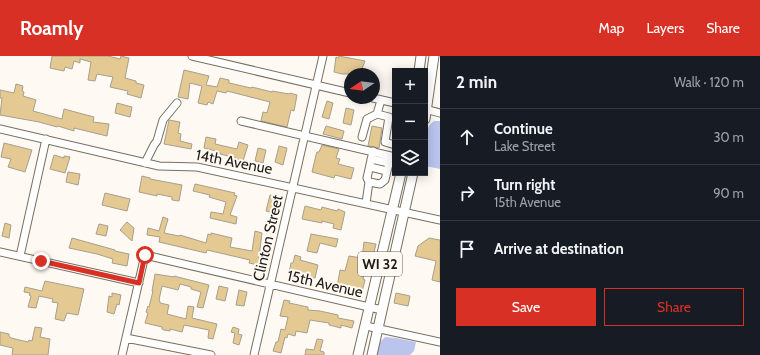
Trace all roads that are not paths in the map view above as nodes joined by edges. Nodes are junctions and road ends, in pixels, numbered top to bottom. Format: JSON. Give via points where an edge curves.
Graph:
{"nodes":[{"id":1,"x":192,"y":56,"type":"edge"},
{"id":2,"x":323,"y":56,"type":"edge"},
{"id":3,"x":421,"y":56,"type":"edge"},
{"id":4,"x":434,"y":56,"type":"edge"},
{"id":5,"x":419,"y":68,"type":"edge"},
{"id":6,"x":316,"y":85,"type":"junction"},
{"id":7,"x":344,"y":92,"type":"edge"},
{"id":8,"x":381,"y":100,"type":"joint"},
{"id":9,"x":392,"y":102,"type":"edge"},
{"id":10,"x":177,"y":103,"type":"dead end"},
{"id":11,"x":426,"y":104,"type":"edge"},
{"id":12,"x":428,"y":113,"type":"edge"},
{"id":13,"x":440,"y":113,"type":"edge"},
{"id":14,"x":377,"y":114,"type":"junction"},
{"id":15,"x":392,"y":118,"type":"edge"},
{"id":16,"x":241,"y":121,"type":"dead end"},
{"id":17,"x":0,"y":129,"type":"edge"},
{"id":18,"x":305,"y":135,"type":"junction"},
{"id":19,"x":362,"y":137,"type":"dead end"},
{"id":20,"x":46,"y":139,"type":"junction"},
{"id":21,"x":392,"y":144,"type":"edge"},
{"id":22,"x":373,"y":151,"type":"junction"},
{"id":23,"x":372,"y":159,"type":"junction"},
{"id":24,"x":392,"y":160,"type":"edge"},
{"id":25,"x":145,"y":163,"type":"junction"},
{"id":26,"x":370,"y":167,"type":"junction"},
{"id":27,"x":387,"y":170,"type":"junction"},
{"id":28,"x":400,"y":176,"type":"edge"},
{"id":29,"x":412,"y":176,"type":"edge"},
{"id":30,"x":369,"y":182,"type":"junction"},
{"id":31,"x":293,"y":187,"type":"junction"},
{"id":32,"x":366,"y":203,"type":"junction"},
{"id":33,"x":393,"y":210,"type":"junction"},
{"id":34,"x":404,"y":212,"type":"junction"},
{"id":35,"x":440,"y":220,"type":"edge"},
{"id":36,"x":0,"y":252,"type":"edge"},
{"id":37,"x":20,"y":256,"type":"junction"},
{"id":38,"x":139,"y":283,"type":"junction"},
{"id":39,"x":270,"y":285,"type":"junction"},
{"id":40,"x":370,"y":308,"type":"junction"},
{"id":41,"x":382,"y":310,"type":"junction"},
{"id":42,"x":366,"y":326,"type":"junction"},
{"id":43,"x":378,"y":328,"type":"junction"},
{"id":44,"x":126,"y":338,"type":"junction"},
{"id":45,"x":440,"y":342,"type":"edge"},
{"id":46,"x":122,"y":355,"type":"edge"},
{"id":47,"x":210,"y":355,"type":"edge"},
{"id":48,"x":254,"y":355,"type":"edge"},
{"id":49,"x":358,"y":355,"type":"edge"},
{"id":50,"x":372,"y":355,"type":"edge"}],
"edges":[{"from":1,"to":6,"type":"street"},
{"from":2,"to":6,"type":"street","name":"Clinton Street"},
{"from":3,"to":5,"type":"main road"},
{"from":4,"to":11,"type":"main road"},
{"from":6,"to":7,"type":"street"},
{"from":6,"to":18,"type":"street","name":"Clinton Street"},
{"from":8,"to":9,"type":"street"},
{"from":8,"to":14,"type":"street"},
{"from":10,"to":25,"type":"street","via":[[164,120],[157,141]]},
{"from":12,"to":13,"type":"street"},
{"from":14,"to":15,"type":"street"},
{"from":14,"to":19,"type":"street","via":[[367,119]]},
{"from":15,"to":21,"type":"street","via":[[385,142]]},
{"from":16,"to":18,"type":"street"},
{"from":17,"to":20,"type":"street","name":"14th Avenue"},
{"from":18,"to":22,"type":"street"},
{"from":18,"to":31,"type":"street","name":"Clinton Street"},
{"from":20,"to":25,"type":"street","name":"14th Avenue"},
{"from":20,"to":37,"type":"street"},
{"from":22,"to":23,"type":"street"},
{"from":22,"to":24,"type":"street"},
{"from":23,"to":24,"type":"street"},
{"from":23,"to":26,"type":"street"},
{"from":24,"to":27,"type":"street"},
{"from":25,"to":31,"type":"street","name":"14th Avenue","via":[[197,167]]},
{"from":26,"to":27,"type":"street"},
{"from":26,"to":30,"type":"street","via":[[367,178]]},
{"from":27,"to":30,"type":"street","via":[[385,180],[380,184]]},
{"from":28,"to":33,"type":"main road","number":"WI 32"},
{"from":29,"to":34,"type":"main road","number":"WI 32"},
{"from":30,"to":32,"type":"street"},
{"from":31,"to":32,"type":"street","name":"14th Avenue"},
{"from":31,"to":39,"type":"street","name":"Clinton Street"},
{"from":32,"to":33,"type":"street","name":"14th Avenue"},
{"from":33,"to":34,"type":"street","name":"14th Avenue"},
{"from":33,"to":40,"type":"main road","number":"WI 32"},
{"from":34,"to":35,"type":"street","name":"14th Avenue"},
{"from":34,"to":41,"type":"main road","number":"WI 32"},
{"from":36,"to":37,"type":"street"},
{"from":37,"to":38,"type":"street"},
{"from":38,"to":39,"type":"street","name":"15th Avenue","via":[[145,255]]},
{"from":38,"to":44,"type":"street"},
{"from":39,"to":40,"type":"street","name":"15th Avenue"},
{"from":39,"to":48,"type":"street","name":"Clinton Street"},
{"from":40,"to":41,"type":"street","name":"15th Avenue"},
{"from":40,"to":42,"type":"main road","number":"WI 32"},
{"from":41,"to":43,"type":"main road","number":"WI 32"},
{"from":42,"to":43,"type":"street"},
{"from":42,"to":49,"type":"main road","number":"WI 32"},
{"from":43,"to":45,"type":"street"},
{"from":43,"to":50,"type":"main road","number":"WI 32"},
{"from":44,"to":46,"type":"street"},
{"from":44,"to":47,"type":"street"}]}
